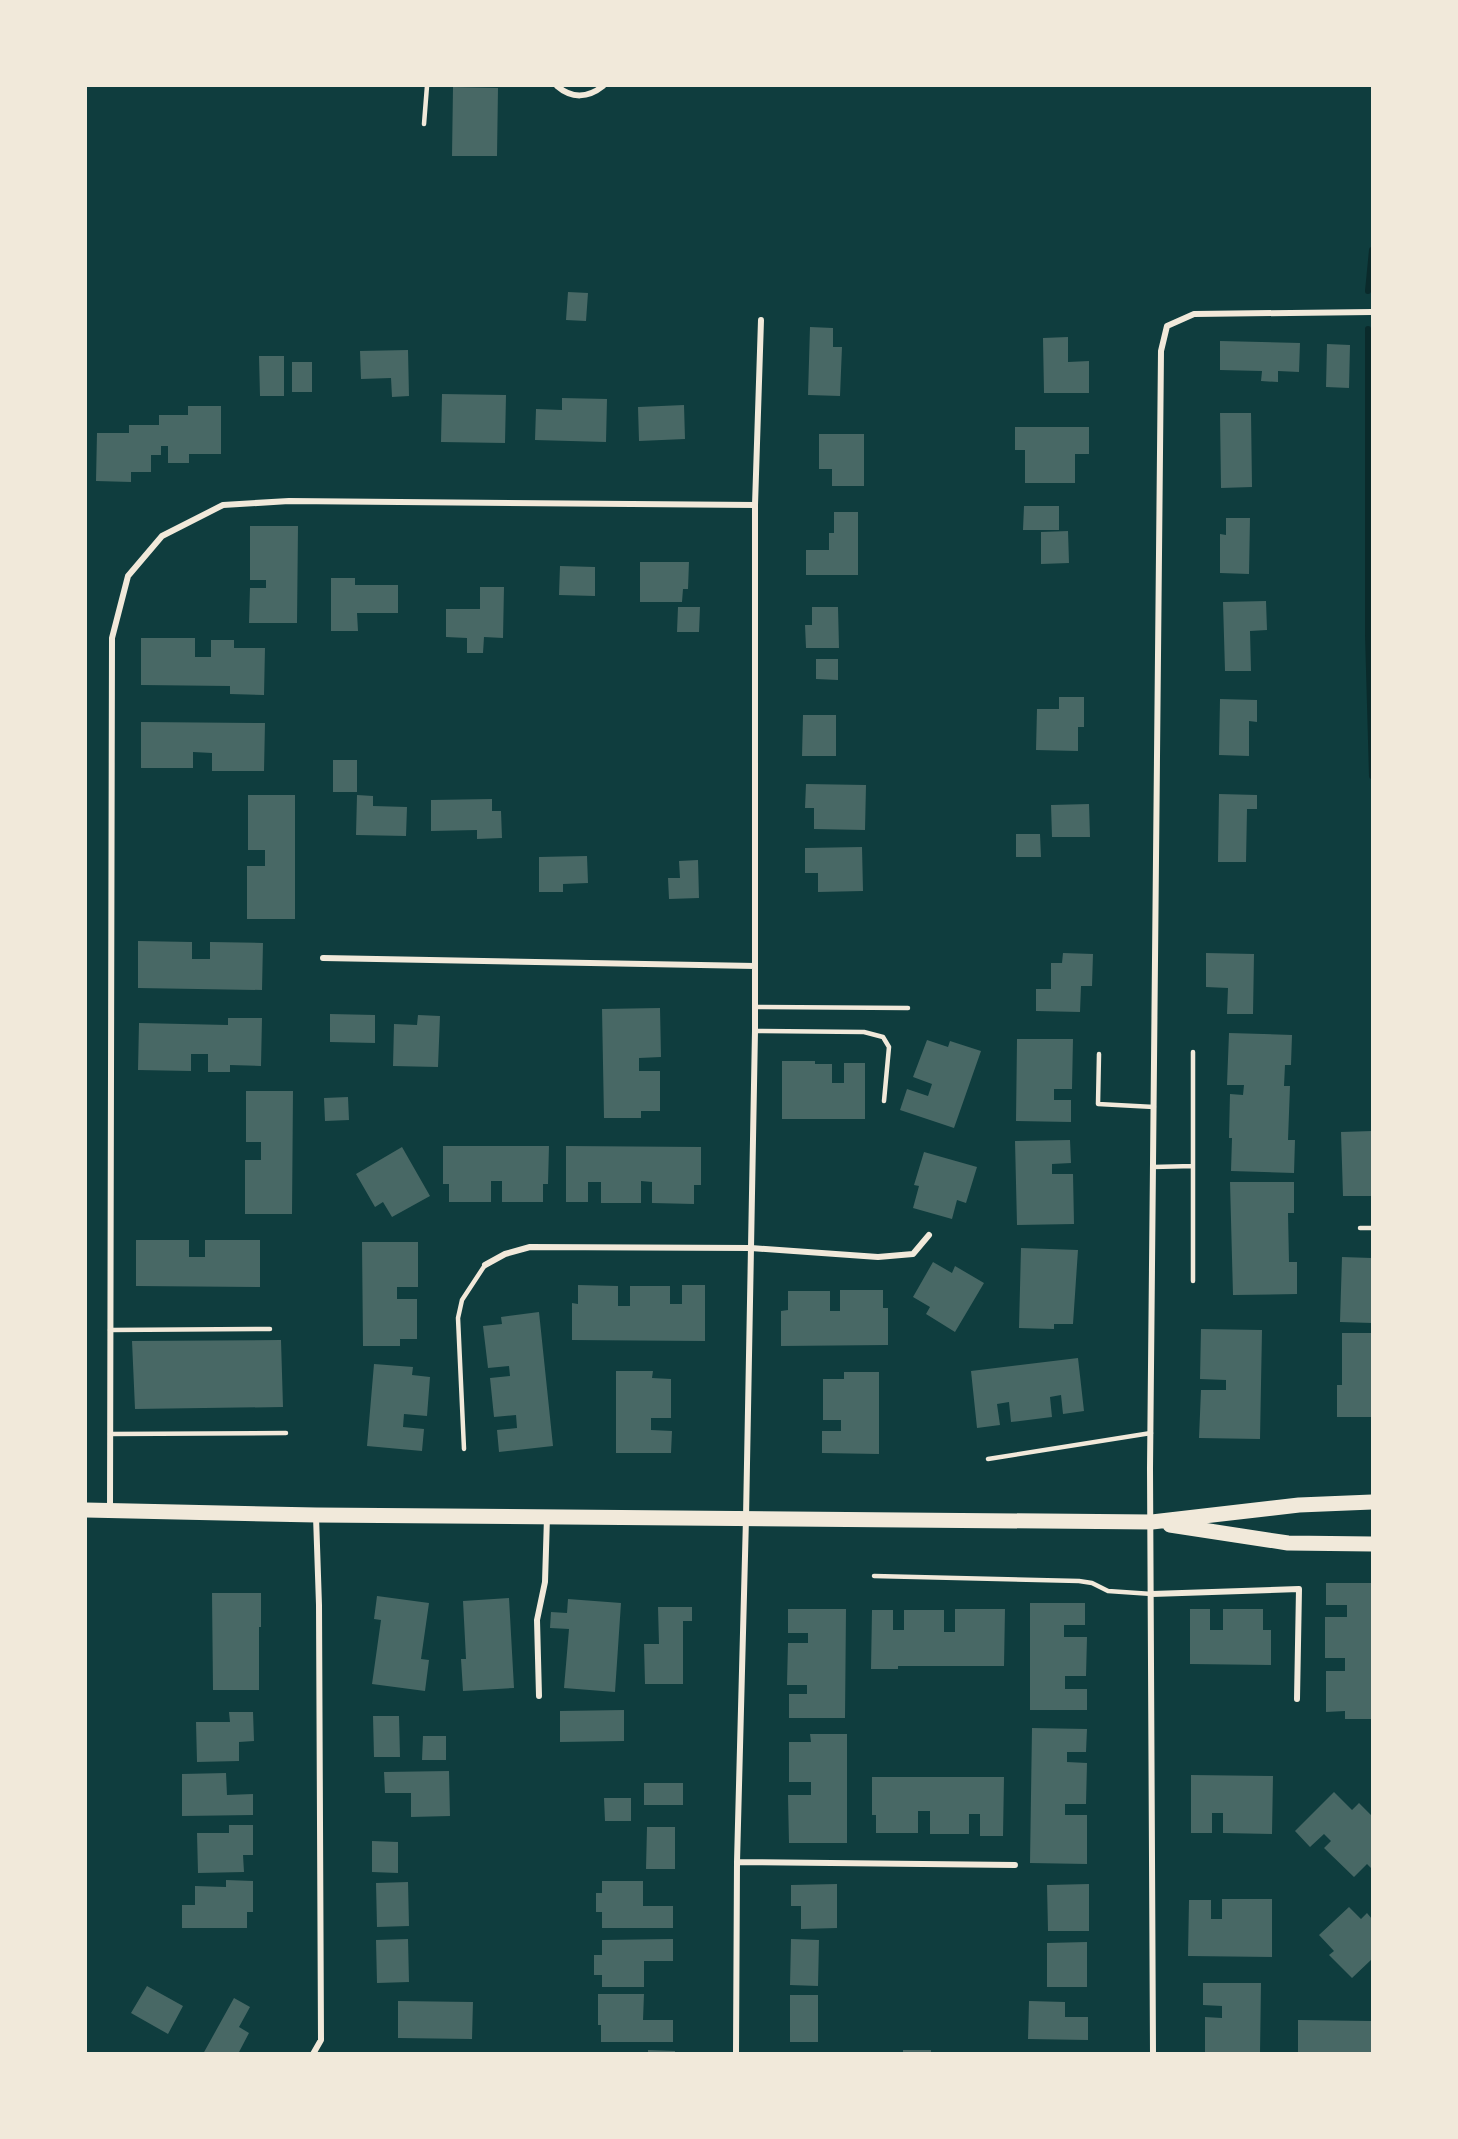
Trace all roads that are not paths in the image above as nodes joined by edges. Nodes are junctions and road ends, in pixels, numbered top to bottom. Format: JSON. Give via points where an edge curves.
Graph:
{"nodes":[{"id":1,"x":427,"y":86,"type":"edge"},
{"id":2,"x":557,"y":86,"type":"edge"},
{"id":3,"x":603,"y":86,"type":"edge"},
{"id":4,"x":424,"y":124,"type":"dead end"},
{"id":5,"x":1372,"y":312,"type":"edge"},
{"id":6,"x":761,"y":320,"type":"dead end"},
{"id":7,"x":755,"y":505,"type":"junction"},
{"id":8,"x":323,"y":958,"type":"dead end"},
{"id":9,"x":755,"y":966,"type":"junction"},
{"id":10,"x":755,"y":1007,"type":"junction"},
{"id":11,"x":908,"y":1008,"type":"dead end"},
{"id":12,"x":755,"y":1031,"type":"junction"},
{"id":13,"x":1194,"y":1052,"type":"dead end"},
{"id":14,"x":1099,"y":1054,"type":"dead end"},
{"id":15,"x":884,"y":1101,"type":"dead end"},
{"id":16,"x":1154,"y":1107,"type":"junction"},
{"id":17,"x":1194,"y":1166,"type":"junction"},
{"id":18,"x":1154,"y":1167,"type":"junction"},
{"id":19,"x":1360,"y":1228,"type":"dead end"},
{"id":20,"x":1372,"y":1228,"type":"edge"},
{"id":21,"x":929,"y":1235,"type":"dead end"},
{"id":22,"x":751,"y":1248,"type":"junction"},
{"id":23,"x":485,"y":1265,"type":"joint"},
{"id":24,"x":1194,"y":1281,"type":"dead end"},
{"id":25,"x":270,"y":1329,"type":"dead end"},
{"id":26,"x":110,"y":1330,"type":"junction"},
{"id":27,"x":286,"y":1433,"type":"dead end"},
{"id":28,"x":1151,"y":1433,"type":"junction"},
{"id":29,"x":110,"y":1434,"type":"junction"},
{"id":30,"x":464,"y":1449,"type":"dead end"},
{"id":31,"x":988,"y":1459,"type":"dead end"},
{"id":32,"x":1372,"y":1502,"type":"edge"},
{"id":33,"x":86,"y":1510,"type":"edge"},
{"id":34,"x":110,"y":1510,"type":"junction"},
{"id":35,"x":316,"y":1515,"type":"junction"},
{"id":36,"x":547,"y":1516,"type":"junction"},
{"id":37,"x":746,"y":1518,"type":"junction"},
{"id":38,"x":1152,"y":1522,"type":"junction"},
{"id":39,"x":1372,"y":1544,"type":"edge"},
{"id":40,"x":874,"y":1576,"type":"dead end"},
{"id":41,"x":1152,"y":1594,"type":"junction"},
{"id":42,"x":539,"y":1696,"type":"dead end"},
{"id":43,"x":1297,"y":1700,"type":"dead end"},
{"id":44,"x":737,"y":1862,"type":"junction"},
{"id":45,"x":1016,"y":1865,"type":"dead end"},
{"id":46,"x":313,"y":2054,"type":"edge"},
{"id":47,"x":736,"y":2054,"type":"edge"},
{"id":48,"x":1153,"y":2054,"type":"edge"}],
"edges":[{"from":1,"to":4,"type":"lane"},
{"from":2,"to":3,"type":"street","via":[[576,96]]},
{"from":5,"to":16,"type":"street","via":[[1194,314],[1167,326],[1161,351]]},
{"from":6,"to":7,"type":"street"},
{"from":7,"to":9,"type":"street"},
{"from":7,"to":26,"type":"street","via":[[289,501],[223,505],[162,536],[128,576],[112,639]]},
{"from":8,"to":9,"type":"street"},
{"from":9,"to":10,"type":"street"},
{"from":10,"to":11,"type":"lane"},
{"from":10,"to":12,"type":"street"},
{"from":12,"to":15,"type":"lane","via":[[864,1032],[883,1037],[889,1047]]},
{"from":12,"to":22,"type":"street"},
{"from":13,"to":17,"type":"lane"},
{"from":14,"to":16,"type":"lane","via":[[1098,1104]]},
{"from":16,"to":18,"type":"street"},
{"from":17,"to":18,"type":"lane"},
{"from":17,"to":24,"type":"lane"},
{"from":18,"to":28,"type":"street"},
{"from":19,"to":20,"type":"lane"},
{"from":21,"to":22,"type":"street","via":[[913,1254],[878,1257]]},
{"from":22,"to":23,"type":"street","via":[[530,1247]]},
{"from":22,"to":37,"type":"street"},
{"from":23,"to":30,"type":"lane","via":[[462,1300],[458,1318]]},
{"from":25,"to":26,"type":"lane"},
{"from":26,"to":29,"type":"street"},
{"from":27,"to":29,"type":"lane"},
{"from":28,"to":31,"type":"lane"},
{"from":28,"to":38,"type":"street"},
{"from":29,"to":34,"type":"street"},
{"from":32,"to":38,"type":"main road","via":[[1299,1504]]},
{"from":33,"to":34,"type":"main road"},
{"from":34,"to":35,"type":"main road"},
{"from":35,"to":36,"type":"main road"},
{"from":35,"to":46,"type":"street","via":[[321,2040]]},
{"from":36,"to":37,"type":"main road"},
{"from":36,"to":42,"type":"street","via":[[546,1582],[537,1620]]},
{"from":37,"to":38,"type":"main road"},
{"from":37,"to":44,"type":"street"},
{"from":38,"to":39,"type":"main road","via":[[1288,1543]]},
{"from":38,"to":41,"type":"street"},
{"from":40,"to":41,"type":"lane","via":[[1079,1581],[1108,1591]]},
{"from":41,"to":43,"type":"street","via":[[1299,1589]]},
{"from":41,"to":48,"type":"street"},
{"from":44,"to":45,"type":"street"},
{"from":44,"to":47,"type":"street"}]}
